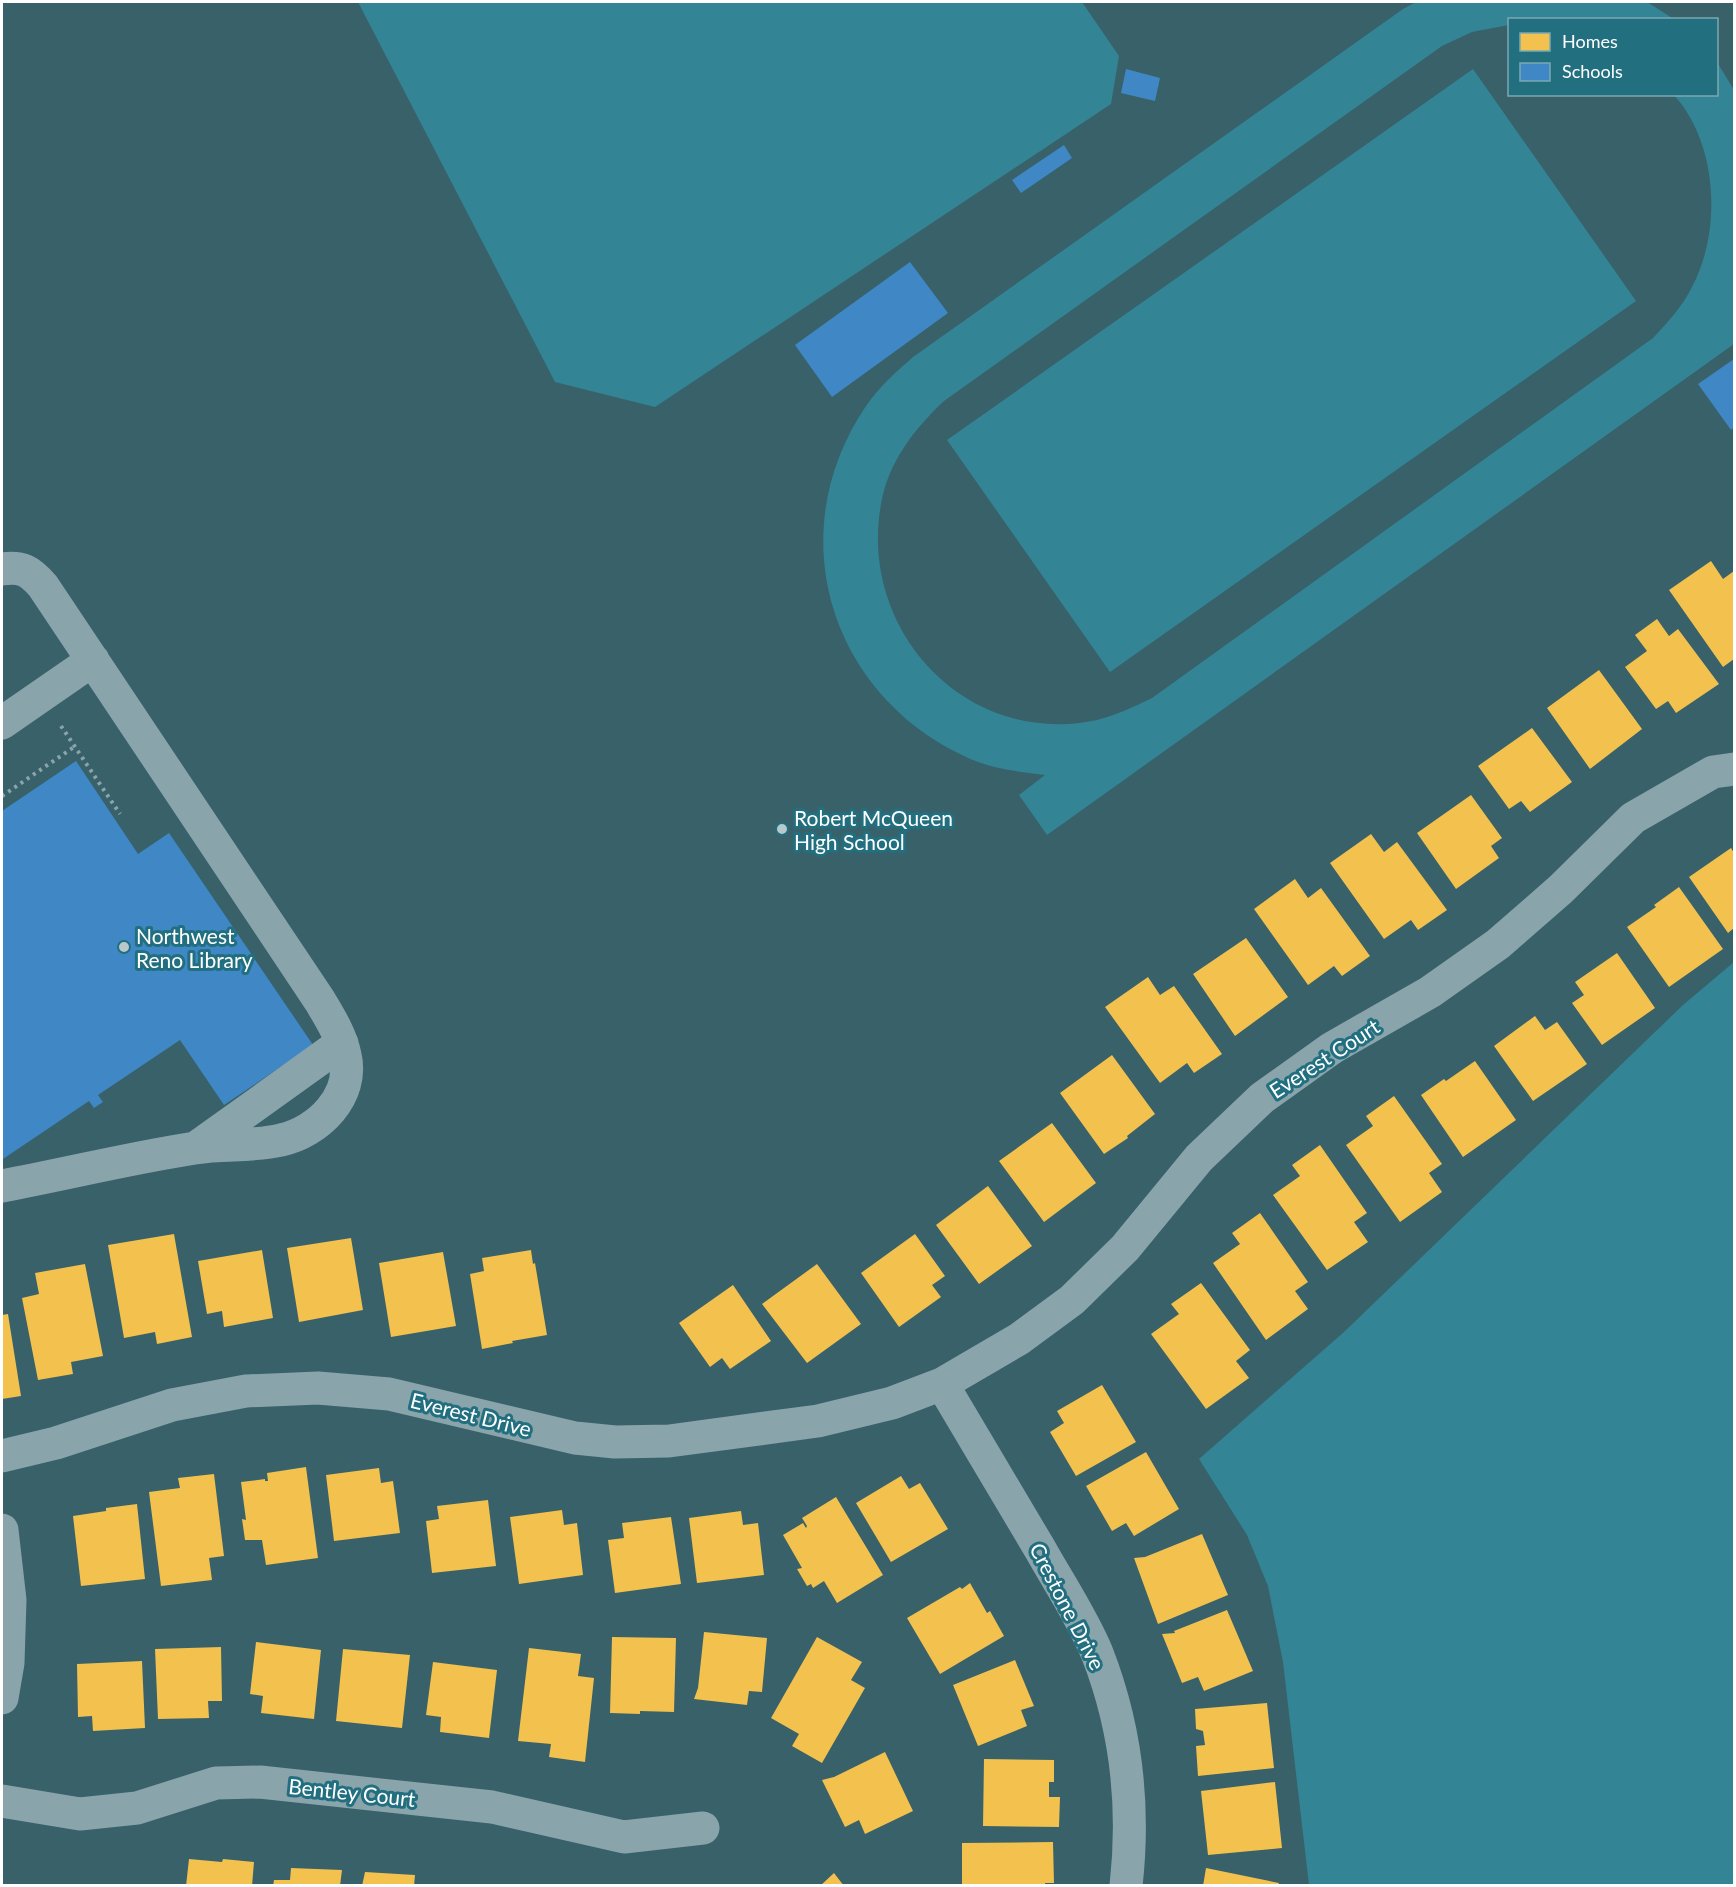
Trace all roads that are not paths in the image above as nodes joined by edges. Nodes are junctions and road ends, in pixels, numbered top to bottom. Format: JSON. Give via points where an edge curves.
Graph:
{"nodes":[{"id":1,"x":2,"y":569,"type":"edge"},
{"id":2,"x":93,"y":660,"type":"junction"},
{"id":3,"x":2,"y":723,"type":"edge"},
{"id":4,"x":1734,"y":769,"type":"edge"},
{"id":5,"x":342,"y":1043,"type":"junction"},
{"id":6,"x":196,"y":1148,"type":"junction"},
{"id":7,"x":2,"y":1186,"type":"edge"},
{"id":8,"x":942,"y":1384,"type":"junction"},
{"id":9,"x":2,"y":1456,"type":"edge"},
{"id":10,"x":2,"y":1530,"type":"edge"},
{"id":11,"x":2,"y":1698,"type":"edge"},
{"id":12,"x":2,"y":1801,"type":"edge"},
{"id":13,"x":703,"y":1828,"type":"dead end"},
{"id":14,"x":1126,"y":1886,"type":"edge"}],
"edges":[{"from":1,"to":2,"type":"street","via":[[31,572]]},
{"from":2,"to":3,"type":"street"},
{"from":2,"to":5,"type":"street","via":[[320,1001]]},
{"from":4,"to":8,"type":"street","name":"Everest Court","via":[[1713,772],[1633,818],[1561,890],[1498,944],[1430,992],[1332,1048],[1262,1098],[1198,1158],[1125,1248],[1072,1300],[1019,1339]]},
{"from":5,"to":6,"type":"street"},
{"from":5,"to":6,"type":"street","via":[[345,1084],[318,1124],[279,1141]]},
{"from":6,"to":7,"type":"street"},
{"from":8,"to":9,"type":"street","name":"Everest Drive","via":[[892,1403],[818,1421],[669,1442],[574,1438],[389,1394],[318,1388],[246,1391],[172,1404],[56,1443]]},
{"from":8,"to":14,"type":"street","name":"Crestone Drive","via":[[1068,1597],[1096,1652],[1116,1713],[1126,1764],[1130,1812]]},
{"from":10,"to":11,"type":"street","via":[[10,1600],[8,1663]]},
{"from":12,"to":13,"type":"street","name":"Bentley Court","via":[[80,1814],[137,1808],[216,1783],[260,1782],[492,1806],[624,1837]]}]}
